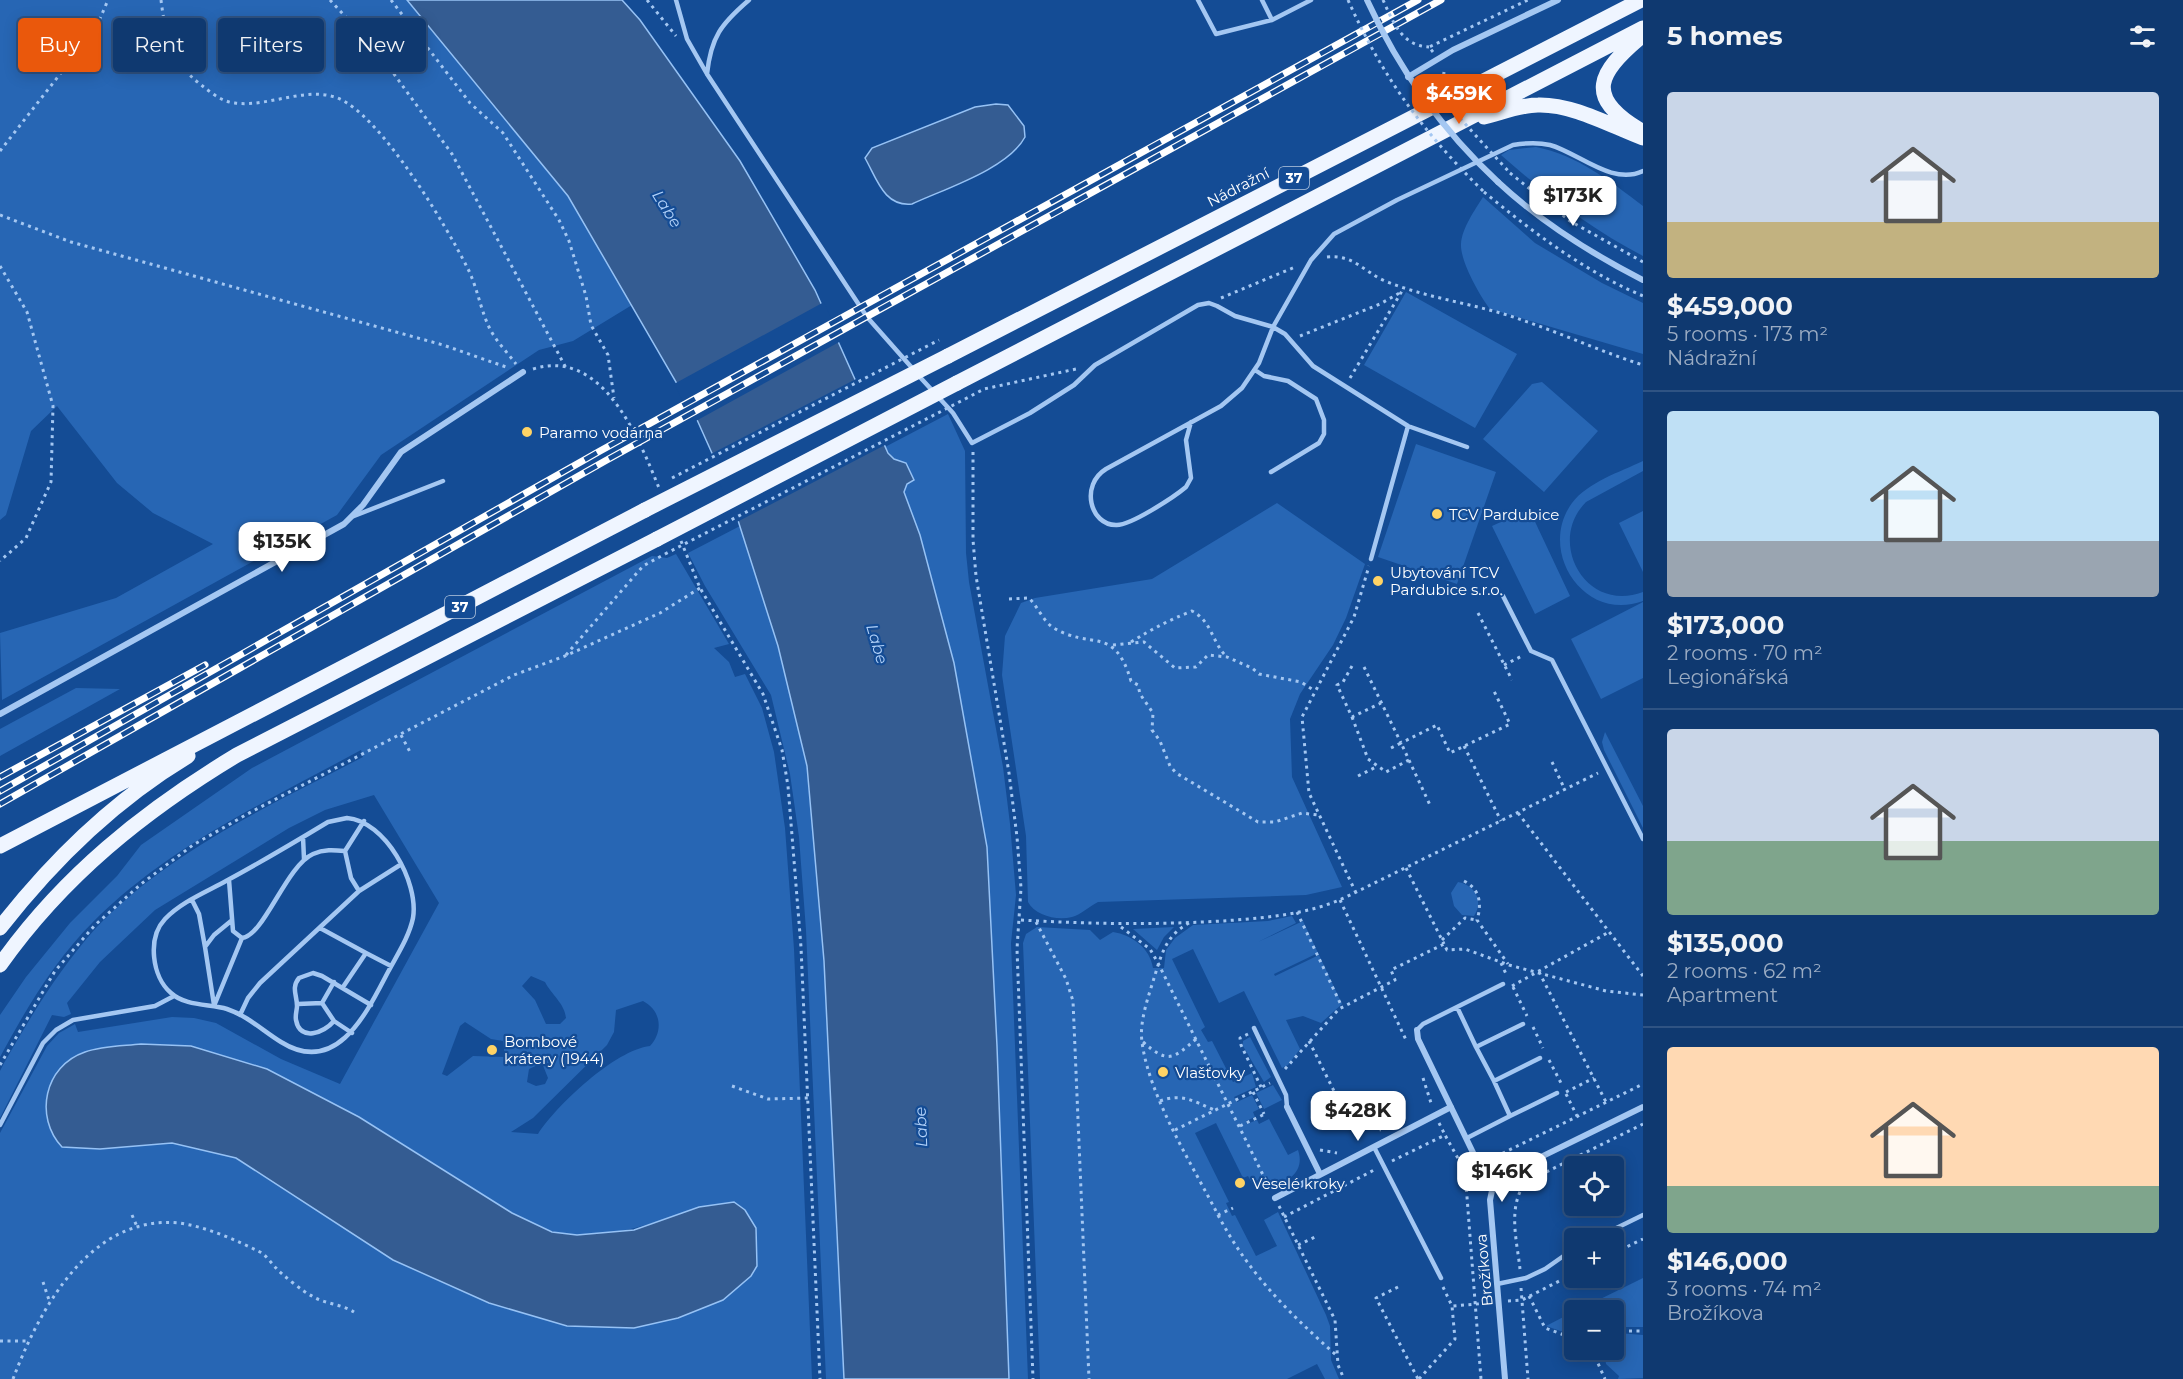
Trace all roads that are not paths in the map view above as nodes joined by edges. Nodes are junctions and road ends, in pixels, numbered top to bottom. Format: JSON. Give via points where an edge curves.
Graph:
{"nodes":[{"id":1,"x":676,"y":0,"type":"edge"},
{"id":2,"x":748,"y":0,"type":"edge"},
{"id":3,"x":1198,"y":0,"type":"edge"},
{"id":4,"x":1262,"y":0,"type":"edge"},
{"id":5,"x":1311,"y":0,"type":"edge"},
{"id":6,"x":1367,"y":0,"type":"edge"},
{"id":7,"x":1558,"y":0,"type":"edge"},
{"id":8,"x":1641,"y":0,"type":"edge"},
{"id":9,"x":1272,"y":20,"type":"junction"},
{"id":10,"x":1643,"y":28,"type":"edge"},
{"id":11,"x":1643,"y":35,"type":"edge"},
{"id":12,"x":707,"y":74,"type":"junction"},
{"id":13,"x":1408,"y":77,"type":"junction"},
{"id":14,"x":1455,"y":125,"type":"junction"},
{"id":15,"x":1643,"y":132,"type":"edge"},
{"id":16,"x":1643,"y":138,"type":"edge"},
{"id":17,"x":1643,"y":171,"type":"edge"},
{"id":18,"x":1643,"y":280,"type":"edge"},
{"id":19,"x":1273,"y":327,"type":"junction"},
{"id":20,"x":1255,"y":370,"type":"junction"},
{"id":21,"x":523,"y":372,"type":"road end"},
{"id":22,"x":1191,"y":422,"type":"junction"},
{"id":23,"x":1408,"y":426,"type":"junction"},
{"id":24,"x":1467,"y":447,"type":"dead end"},
{"id":25,"x":1271,"y":472,"type":"dead end"},
{"id":26,"x":443,"y":481,"type":"dead end"},
{"id":27,"x":353,"y":517,"type":"junction"},
{"id":28,"x":1371,"y":559,"type":"road end"},
{"id":29,"x":1503,"y":596,"type":"dead end"},
{"id":30,"x":276,"y":704,"type":"junction"},
{"id":31,"x":0,"y":714,"type":"edge"},
{"id":32,"x":364,"y":821,"type":"junction"},
{"id":33,"x":303,"y":837,"type":"junction"},
{"id":34,"x":1643,"y":839,"type":"edge"},
{"id":35,"x":0,"y":846,"type":"edge"},
{"id":36,"x":345,"y":851,"type":"junction"},
{"id":37,"x":304,"y":859,"type":"junction"},
{"id":38,"x":400,"y":865,"type":"junction"},
{"id":39,"x":229,"y":880,"type":"junction"},
{"id":40,"x":359,"y":891,"type":"junction"},
{"id":41,"x":192,"y":900,"type":"junction"},
{"id":42,"x":231,"y":921,"type":"junction"},
{"id":43,"x":0,"y":928,"type":"edge"},
{"id":44,"x":320,"y":928,"type":"junction"},
{"id":45,"x":242,"y":938,"type":"junction"},
{"id":46,"x":205,"y":947,"type":"junction"},
{"id":47,"x":366,"y":953,"type":"junction"},
{"id":48,"x":0,"y":965,"type":"edge"},
{"id":49,"x":391,"y":966,"type":"junction"},
{"id":50,"x":334,"y":982,"type":"junction"},
{"id":51,"x":1503,"y":984,"type":"dead end"},
{"id":52,"x":343,"y":987,"type":"junction"},
{"id":53,"x":174,"y":996,"type":"junction"},
{"id":54,"x":322,"y":1003,"type":"junction"},
{"id":55,"x":298,"y":1004,"type":"junction"},
{"id":56,"x":371,"y":1005,"type":"junction"},
{"id":57,"x":214,"y":1006,"type":"junction"},
{"id":58,"x":1457,"y":1007,"type":"junction"},
{"id":59,"x":240,"y":1015,"type":"junction"},
{"id":60,"x":334,"y":1022,"type":"junction"},
{"id":61,"x":1523,"y":1024,"type":"dead end"},
{"id":62,"x":1254,"y":1028,"type":"dead end"},
{"id":63,"x":1417,"y":1030,"type":"joint"},
{"id":64,"x":352,"y":1032,"type":"junction"},
{"id":65,"x":1476,"y":1047,"type":"junction"},
{"id":66,"x":1540,"y":1058,"type":"dead end"},
{"id":67,"x":1494,"y":1082,"type":"junction"},
{"id":68,"x":1557,"y":1093,"type":"dead end"},
{"id":69,"x":1287,"y":1107,"type":"joint"},
{"id":70,"x":1451,"y":1107,"type":"junction"},
{"id":71,"x":1643,"y":1107,"type":"edge"},
{"id":72,"x":1510,"y":1116,"type":"junction"},
{"id":73,"x":0,"y":1125,"type":"edge"},
{"id":74,"x":1467,"y":1138,"type":"junction"},
{"id":75,"x":1374,"y":1147,"type":"junction"},
{"id":76,"x":1320,"y":1174,"type":"junction"},
{"id":77,"x":1492,"y":1186,"type":"junction"},
{"id":78,"x":1275,"y":1198,"type":"road end"},
{"id":79,"x":1643,"y":1215,"type":"edge"},
{"id":80,"x":1616,"y":1228,"type":"edge"},
{"id":81,"x":1564,"y":1256,"type":"edge"},
{"id":82,"x":1441,"y":1278,"type":"road end"},
{"id":83,"x":1497,"y":1284,"type":"junction"},
{"id":84,"x":1505,"y":1379,"type":"edge"}],
"edges":[{"from":1,"to":12,"type":"lane","via":[[687,39]]},
{"from":2,"to":12,"type":"lane","via":[[716,35]]},
{"from":3,"to":9,"type":"lane","via":[[1216,34]]},
{"from":4,"to":9,"type":"lane"},
{"from":5,"to":9,"type":"lane"},
{"from":6,"to":13,"type":"street","bridge":true},
{"from":7,"to":13,"type":"street","via":[[1453,50]]},
{"from":8,"to":30,"type":"main road","name":"Nádražní","number":"37","bridge":true,"via":[[645,510]]},
{"from":10,"to":14,"type":"main road","number":"37"},
{"from":11,"to":15,"type":"main road","via":[[1613,60],[1603,84],[1606,100],[1614,112]]},
{"from":12,"to":19,"type":"lane","via":[[867,317],[953,413],[972,443],[1074,386],[1095,365],[1198,305],[1209,303],[1235,316]]},
{"from":13,"to":18,"type":"street","bridge":true,"via":[[1462,147],[1524,206],[1558,232]]},
{"from":14,"to":16,"type":"main road","via":[[1527,106],[1547,105]]},
{"from":14,"to":48,"type":"main road","number":"37","bridge":true,"via":[[246,751],[179,790],[86,865],[24,930]]},
{"from":17,"to":19,"type":"lane","via":[[1616,174],[1552,146],[1532,142],[1513,145],[1341,230],[1311,260]]},
{"from":19,"to":20,"type":"lane"},
{"from":19,"to":23,"type":"lane","via":[[1291,340],[1313,366]]},
{"from":20,"to":22,"type":"lane","via":[[1232,397]]},
{"from":20,"to":25,"type":"lane","via":[[1288,381],[1316,399],[1324,420],[1319,443]]},
{"from":21,"to":27,"type":"street","via":[[401,452]]},
{"from":22,"to":22,"type":"lane","via":[[1186,440],[1191,478],[1186,487],[1124,524],[1105,522],[1095,511],[1090,496],[1095,478]]},
{"from":23,"to":24,"type":"lane"},
{"from":23,"to":28,"type":"lane"},
{"from":26,"to":27,"type":"lane"},
{"from":27,"to":31,"type":"street"},
{"from":29,"to":34,"type":"lane","via":[[1530,651],[1552,660]]},
{"from":30,"to":35,"type":"main road"},
{"from":30,"to":43,"type":"main road","number":"37","via":[[180,761],[104,819],[52,866]]},
{"from":32,"to":33,"type":"lane","via":[[337,819]]},
{"from":32,"to":36,"type":"lane"},
{"from":32,"to":38,"type":"lane","via":[[381,833]]},
{"from":33,"to":37,"type":"lane"},
{"from":33,"to":39,"type":"lane"},
{"from":36,"to":37,"type":"lane","via":[[328,850]]},
{"from":36,"to":40,"type":"lane","via":[[351,878]]},
{"from":37,"to":45,"type":"lane","via":[[251,934]]},
{"from":38,"to":40,"type":"lane"},
{"from":38,"to":49,"type":"lane","via":[[413,896],[413,918]]},
{"from":39,"to":41,"type":"lane"},
{"from":39,"to":42,"type":"lane"},
{"from":40,"to":44,"type":"lane"},
{"from":41,"to":46,"type":"lane","via":[[199,914]]},
{"from":41,"to":53,"type":"lane","via":[[165,918],[154,940],[159,977]]},
{"from":42,"to":45,"type":"lane","via":[[233,931]]},
{"from":42,"to":46,"type":"lane"},
{"from":44,"to":47,"type":"lane"},
{"from":44,"to":59,"type":"lane","via":[[260,983]]},
{"from":45,"to":57,"type":"lane"},
{"from":46,"to":57,"type":"lane"},
{"from":47,"to":49,"type":"lane"},
{"from":47,"to":52,"type":"lane"},
{"from":49,"to":56,"type":"lane"},
{"from":50,"to":52,"type":"lane"},
{"from":50,"to":54,"type":"lane"},
{"from":50,"to":55,"type":"lane","via":[[313,973],[304,975],[295,983]]},
{"from":51,"to":58,"type":"lane"},
{"from":52,"to":56,"type":"lane"},
{"from":53,"to":57,"type":"lane"},
{"from":53,"to":73,"type":"lane","via":[[155,1006],[73,1020],[56,1030],[43,1043]]},
{"from":54,"to":55,"type":"lane"},
{"from":54,"to":60,"type":"lane"},
{"from":55,"to":60,"type":"lane","via":[[296,1020],[310,1034],[324,1031]]},
{"from":56,"to":64,"type":"lane"},
{"from":57,"to":59,"type":"lane"},
{"from":58,"to":63,"type":"lane"},
{"from":58,"to":65,"type":"lane"},
{"from":59,"to":64,"type":"lane","via":[[285,1045],[310,1053],[332,1047]]},
{"from":60,"to":64,"type":"lane"},
{"from":61,"to":65,"type":"lane"},
{"from":62,"to":69,"type":"lane","via":[[1286,1095]]},
{"from":63,"to":70,"type":"street"},
{"from":65,"to":67,"type":"lane"},
{"from":66,"to":67,"type":"lane"},
{"from":67,"to":72,"type":"lane"},
{"from":68,"to":72,"type":"lane"},
{"from":69,"to":76,"type":"street"},
{"from":70,"to":74,"type":"street"},
{"from":70,"to":75,"type":"street"},
{"from":71,"to":77,"type":"street","via":[[1504,1175]]},
{"from":72,"to":74,"type":"lane"},
{"from":74,"to":77,"type":"street"},
{"from":75,"to":76,"type":"street"},
{"from":75,"to":82,"type":"lane"},
{"from":76,"to":78,"type":"street"},
{"from":77,"to":83,"type":"street","name":"Brožíkova"},
{"from":79,"to":80,"type":"lane"},
{"from":81,"to":83,"type":"lane","via":[[1520,1280]]},
{"from":83,"to":84,"type":"street","name":"Brožíkova"}]}
